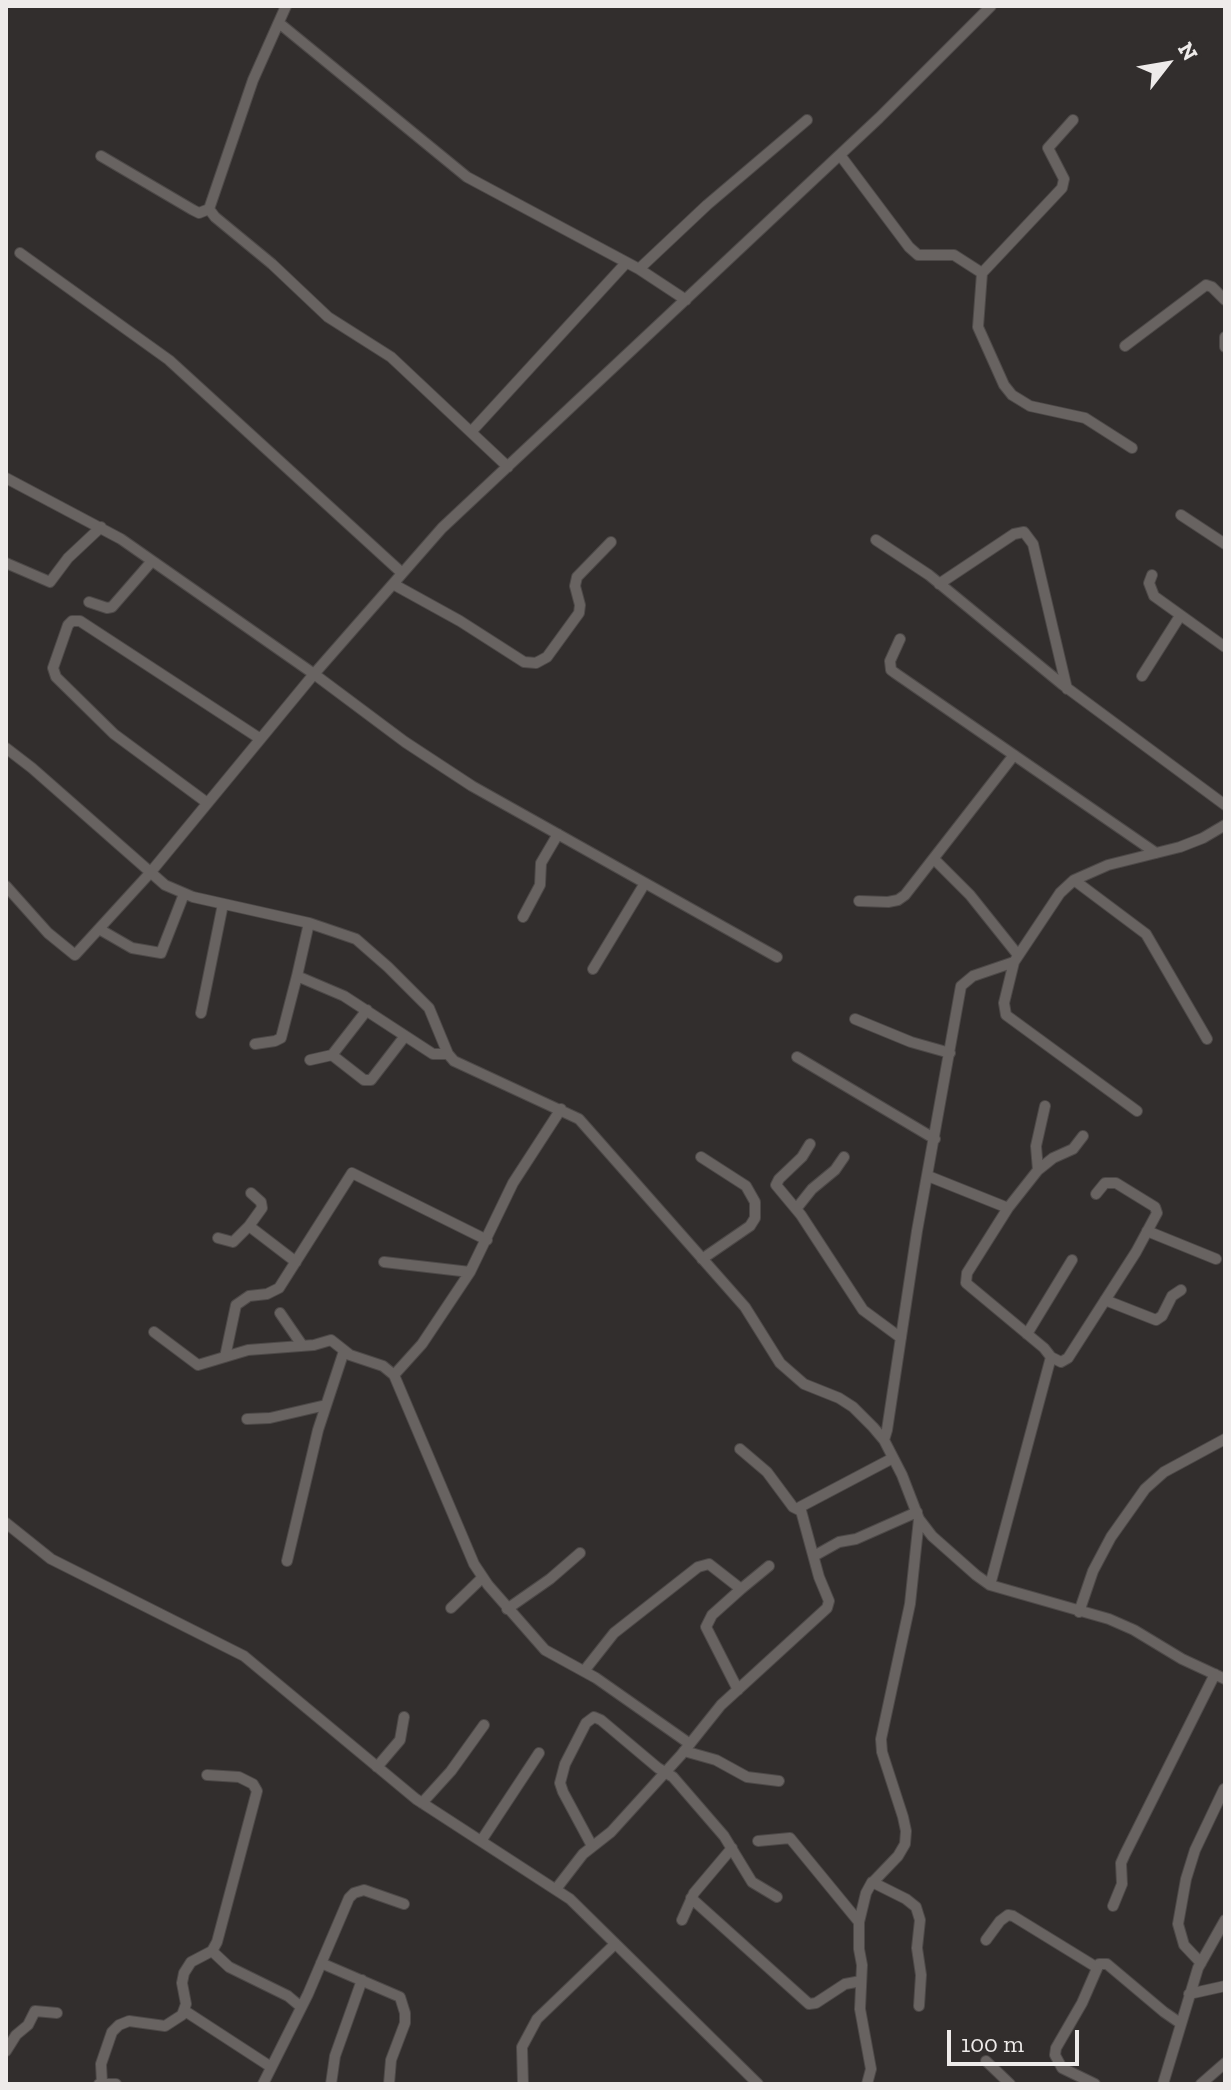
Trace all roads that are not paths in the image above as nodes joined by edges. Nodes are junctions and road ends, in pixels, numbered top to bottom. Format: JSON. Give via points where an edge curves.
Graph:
{"nodes":[{"id":1,"x":286,"y":6,"type":"edge"},
{"id":2,"x":991,"y":6,"type":"edge"},
{"id":3,"x":279,"y":23,"type":"junction"},
{"id":4,"x":807,"y":120,"type":"dead end"},
{"id":5,"x":1073,"y":120,"type":"dead end"},
{"id":6,"x":840,"y":155,"type":"junction"},
{"id":7,"x":101,"y":156,"type":"dead end"},
{"id":8,"x":209,"y":209,"type":"junction"},
{"id":9,"x":20,"y":253,"type":"dead end"},
{"id":10,"x":626,"y":263,"type":"junction"},
{"id":11,"x":639,"y":269,"type":"junction"},
{"id":12,"x":982,"y":273,"type":"junction"},
{"id":13,"x":686,"y":300,"type":"junction"},
{"id":14,"x":1225,"y":300,"type":"edge"},
{"id":15,"x":1225,"y":337,"type":"edge"},
{"id":16,"x":1125,"y":346,"type":"dead end"},
{"id":17,"x":1225,"y":347,"type":"edge"},
{"id":18,"x":471,"y":432,"type":"junction"},
{"id":19,"x":1132,"y":448,"type":"dead end"},
{"id":20,"x":508,"y":467,"type":"junction"},
{"id":21,"x":6,"y":478,"type":"edge"},
{"id":22,"x":1181,"y":515,"type":"dead end"},
{"id":23,"x":101,"y":527,"type":"junction"},
{"id":24,"x":876,"y":540,"type":"dead end"},
{"id":25,"x":611,"y":542,"type":"dead end"},
{"id":26,"x":1225,"y":544,"type":"edge"},
{"id":27,"x":152,"y":561,"type":"junction"},
{"id":28,"x":6,"y":563,"type":"edge"},
{"id":29,"x":402,"y":573,"type":"junction"},
{"id":30,"x":1152,"y":575,"type":"dead end"},
{"id":31,"x":393,"y":584,"type":"junction"},
{"id":32,"x":939,"y":584,"type":"junction"},
{"id":33,"x":89,"y":602,"type":"dead end"},
{"id":34,"x":1180,"y":616,"type":"junction"},
{"id":35,"x":900,"y":639,"type":"dead end"},
{"id":36,"x":1225,"y":647,"type":"edge"},
{"id":37,"x":314,"y":674,"type":"junction"},
{"id":38,"x":1142,"y":676,"type":"dead end"},
{"id":39,"x":1067,"y":689,"type":"junction"},
{"id":40,"x":259,"y":738,"type":"junction"},
{"id":41,"x":6,"y":748,"type":"edge"},
{"id":42,"x":1014,"y":755,"type":"junction"},
{"id":43,"x":206,"y":802,"type":"junction"},
{"id":44,"x":1225,"y":805,"type":"edge"},
{"id":45,"x":1225,"y":825,"type":"edge"},
{"id":46,"x":558,"y":834,"type":"junction"},
{"id":47,"x":1156,"y":853,"type":"junction"},
{"id":48,"x":934,"y":859,"type":"junction"},
{"id":49,"x":150,"y":873,"type":"junction"},
{"id":50,"x":1074,"y":880,"type":"junction"},
{"id":51,"x":645,"y":883,"type":"junction"},
{"id":52,"x":6,"y":886,"type":"edge"},
{"id":53,"x":184,"y":894,"type":"junction"},
{"id":54,"x":859,"y":901,"type":"dead end"},
{"id":55,"x":223,"y":904,"type":"junction"},
{"id":56,"x":523,"y":917,"type":"dead end"},
{"id":57,"x":309,"y":923,"type":"junction"},
{"id":58,"x":99,"y":929,"type":"junction"},
{"id":59,"x":777,"y":957,"type":"dead end"},
{"id":60,"x":1016,"y":958,"type":"junction"},
{"id":61,"x":593,"y":969,"type":"dead end"},
{"id":62,"x":297,"y":976,"type":"junction"},
{"id":63,"x":367,"y":1010,"type":"junction"},
{"id":64,"x":201,"y":1013,"type":"dead end"},
{"id":65,"x":855,"y":1019,"type":"dead end"},
{"id":66,"x":405,"y":1036,"type":"junction"},
{"id":67,"x":1207,"y":1039,"type":"dead end"},
{"id":68,"x":255,"y":1044,"type":"dead end"},
{"id":69,"x":950,"y":1053,"type":"junction"},
{"id":70,"x":448,"y":1054,"type":"junction"},
{"id":71,"x":332,"y":1055,"type":"junction"},
{"id":72,"x":797,"y":1057,"type":"dead end"},
{"id":73,"x":310,"y":1060,"type":"dead end"},
{"id":74,"x":1045,"y":1106,"type":"dead end"},
{"id":75,"x":561,"y":1109,"type":"junction"},
{"id":76,"x":1137,"y":1111,"type":"dead end"},
{"id":77,"x":1083,"y":1136,"type":"dead end"},
{"id":78,"x":935,"y":1139,"type":"junction"},
{"id":79,"x":810,"y":1144,"type":"dead end"},
{"id":80,"x":701,"y":1157,"type":"dead end"},
{"id":81,"x":844,"y":1157,"type":"dead end"},
{"id":82,"x":1038,"y":1170,"type":"junction"},
{"id":83,"x":928,"y":1176,"type":"junction"},
{"id":84,"x":251,"y":1193,"type":"dead end"},
{"id":85,"x":1096,"y":1194,"type":"dead end"},
{"id":86,"x":1008,"y":1208,"type":"junction"},
{"id":87,"x":796,"y":1209,"type":"junction"},
{"id":88,"x":249,"y":1226,"type":"junction"},
{"id":89,"x":1147,"y":1231,"type":"junction"},
{"id":90,"x":218,"y":1238,"type":"dead end"},
{"id":91,"x":487,"y":1240,"type":"junction"},
{"id":92,"x":702,"y":1259,"type":"junction"},
{"id":93,"x":1216,"y":1259,"type":"dead end"},
{"id":94,"x":1072,"y":1260,"type":"dead end"},
{"id":95,"x":296,"y":1262,"type":"junction"},
{"id":96,"x":384,"y":1262,"type":"dead end"},
{"id":97,"x":470,"y":1272,"type":"junction"},
{"id":98,"x":1181,"y":1290,"type":"dead end"},
{"id":99,"x":1105,"y":1300,"type":"junction"},
{"id":100,"x":280,"y":1313,"type":"dead end"},
{"id":101,"x":154,"y":1332,"type":"dead end"},
{"id":102,"x":1027,"y":1334,"type":"junction"},
{"id":103,"x":901,"y":1338,"type":"junction"},
{"id":104,"x":302,"y":1345,"type":"junction"},
{"id":105,"x":344,"y":1351,"type":"junction"},
{"id":106,"x":225,"y":1357,"type":"junction"},
{"id":107,"x":1051,"y":1357,"type":"junction"},
{"id":108,"x":394,"y":1375,"type":"junction"},
{"id":109,"x":326,"y":1405,"type":"junction"},
{"id":110,"x":247,"y":1419,"type":"dead end"},
{"id":111,"x":1225,"y":1439,"type":"edge"},
{"id":112,"x":884,"y":1440,"type":"junction"},
{"id":113,"x":740,"y":1449,"type":"dead end"},
{"id":114,"x":893,"y":1458,"type":"junction"},
{"id":115,"x":799,"y":1510,"type":"junction"},
{"id":116,"x":918,"y":1516,"type":"junction"},
{"id":117,"x":6,"y":1523,"type":"edge"},
{"id":118,"x":580,"y":1553,"type":"dead end"},
{"id":119,"x":814,"y":1556,"type":"junction"},
{"id":120,"x":287,"y":1561,"type":"dead end"},
{"id":121,"x":769,"y":1566,"type":"dead end"},
{"id":122,"x":482,"y":1578,"type":"junction"},
{"id":123,"x":990,"y":1585,"type":"junction"},
{"id":124,"x":741,"y":1589,"type":"junction"},
{"id":125,"x":451,"y":1608,"type":"dead end"},
{"id":126,"x":507,"y":1609,"type":"junction"},
{"id":127,"x":1079,"y":1612,"type":"junction"},
{"id":128,"x":584,"y":1671,"type":"junction"},
{"id":129,"x":1220,"y":1676,"type":"edge"},
{"id":130,"x":738,"y":1690,"type":"junction"},
{"id":131,"x":404,"y":1717,"type":"dead end"},
{"id":132,"x":484,"y":1725,"type":"dead end"},
{"id":133,"x":687,"y":1748,"type":"junction"},
{"id":134,"x":539,"y":1753,"type":"dead end"},
{"id":135,"x":377,"y":1767,"type":"junction"},
{"id":136,"x":666,"y":1772,"type":"junction"},
{"id":137,"x":207,"y":1775,"type":"dead end"},
{"id":138,"x":779,"y":1781,"type":"dead end"},
{"id":139,"x":1224,"y":1789,"type":"edge"},
{"id":140,"x":422,"y":1803,"type":"junction"},
{"id":141,"x":481,"y":1841,"type":"junction"},
{"id":142,"x":758,"y":1841,"type":"dead end"},
{"id":143,"x":592,"y":1846,"type":"junction"},
{"id":144,"x":732,"y":1848,"type":"junction"},
{"id":145,"x":874,"y":1881,"type":"junction"},
{"id":146,"x":556,"y":1889,"type":"junction"},
{"id":147,"x":777,"y":1897,"type":"dead end"},
{"id":148,"x":691,"y":1898,"type":"junction"},
{"id":149,"x":404,"y":1904,"type":"dead end"},
{"id":150,"x":1113,"y":1906,"type":"dead end"},
{"id":151,"x":682,"y":1920,"type":"dead end"},
{"id":152,"x":1225,"y":1920,"type":"edge"},
{"id":153,"x":859,"y":1922,"type":"junction"},
{"id":154,"x":986,"y":1940,"type":"dead end"},
{"id":155,"x":615,"y":1944,"type":"junction"},
{"id":156,"x":212,"y":1951,"type":"junction"},
{"id":157,"x":321,"y":1963,"type":"junction"},
{"id":158,"x":1201,"y":1963,"type":"junction"},
{"id":159,"x":1096,"y":1967,"type":"junction"},
{"id":160,"x":362,"y":1980,"type":"junction"},
{"id":161,"x":861,"y":1981,"type":"junction"},
{"id":162,"x":1225,"y":1986,"type":"edge"},
{"id":163,"x":1189,"y":1994,"type":"junction"},
{"id":164,"x":919,"y":2006,"type":"dead end"},
{"id":165,"x":301,"y":2007,"type":"junction"},
{"id":166,"x":185,"y":2011,"type":"junction"},
{"id":167,"x":57,"y":2013,"type":"dead end"},
{"id":168,"x":1180,"y":2023,"type":"junction"},
{"id":169,"x":6,"y":2051,"type":"edge"},
{"id":170,"x":986,"y":2061,"type":"dead end"},
{"id":171,"x":1225,"y":2063,"type":"edge"},
{"id":172,"x":271,"y":2067,"type":"junction"},
{"id":173,"x":101,"y":2084,"type":"edge"},
{"id":174,"x":116,"y":2084,"type":"edge"},
{"id":175,"x":263,"y":2084,"type":"edge"},
{"id":176,"x":331,"y":2084,"type":"edge"},
{"id":177,"x":389,"y":2084,"type":"edge"},
{"id":178,"x":523,"y":2084,"type":"edge"},
{"id":179,"x":758,"y":2084,"type":"edge"},
{"id":180,"x":867,"y":2084,"type":"edge"},
{"id":181,"x":1010,"y":2084,"type":"edge"},
{"id":182,"x":1095,"y":2084,"type":"edge"},
{"id":183,"x":1163,"y":2084,"type":"edge"},
{"id":184,"x":1201,"y":2084,"type":"edge"}],
"edges":[{"from":1,"to":3,"type":"street"},
{"from":2,"to":6,"type":"street"},
{"from":3,"to":8,"type":"street","via":[[253,80]]},
{"from":3,"to":10,"type":"street","via":[[467,177]]},
{"from":4,"to":11,"type":"street"},
{"from":5,"to":12,"type":"street","via":[[1048,148],[1064,183]]},
{"from":6,"to":12,"type":"street","via":[[918,255],[954,255]]},
{"from":6,"to":13,"type":"street"},
{"from":7,"to":8,"type":"street","via":[[199,213]]},
{"from":8,"to":18,"type":"street","via":[[328,317],[391,357]]},
{"from":9,"to":29,"type":"street","via":[[169,360]]},
{"from":10,"to":11,"type":"street"},
{"from":10,"to":18,"type":"street"},
{"from":11,"to":13,"type":"street"},
{"from":12,"to":19,"type":"street","via":[[978,327],[1012,395],[1030,406],[1085,418]]},
{"from":13,"to":20,"type":"street"},
{"from":14,"to":16,"type":"street","via":[[1206,285]]},
{"from":15,"to":17,"type":"street"},
{"from":18,"to":20,"type":"street"},
{"from":20,"to":29,"type":"street"},
{"from":21,"to":23,"type":"street"},
{"from":22,"to":26,"type":"street"},
{"from":23,"to":27,"type":"street"},
{"from":23,"to":28,"type":"street","via":[[50,582]]},
{"from":24,"to":32,"type":"street"},
{"from":25,"to":31,"type":"street","via":[[575,581],[580,605],[575,621],[536,663],[524,662]]},
{"from":27,"to":33,"type":"street","via":[[112,607]]},
{"from":27,"to":37,"type":"street"},
{"from":29,"to":31,"type":"street"},
{"from":30,"to":34,"type":"street","via":[[1150,591]]},
{"from":31,"to":37,"type":"street"},
{"from":32,"to":39,"type":"street"},
{"from":32,"to":39,"type":"street","via":[[1024,532],[1033,544]]},
{"from":34,"to":36,"type":"street"},
{"from":34,"to":38,"type":"street"},
{"from":35,"to":42,"type":"street","via":[[891,670]]},
{"from":37,"to":40,"type":"street"},
{"from":37,"to":46,"type":"street","via":[[472,786]]},
{"from":39,"to":44,"type":"street"},
{"from":40,"to":43,"type":"street"},
{"from":40,"to":43,"type":"street","via":[[80,621],[68,625],[53,668],[56,677],[114,734]]},
{"from":41,"to":49,"type":"street"},
{"from":42,"to":47,"type":"street"},
{"from":42,"to":48,"type":"street"},
{"from":43,"to":49,"type":"street"},
{"from":45,"to":47,"type":"street"},
{"from":46,"to":51,"type":"street"},
{"from":46,"to":56,"type":"street","via":[[541,863],[540,885]]},
{"from":47,"to":50,"type":"street"},
{"from":48,"to":54,"type":"street","via":[[898,900]]},
{"from":48,"to":60,"type":"street","via":[[970,895]]},
{"from":49,"to":53,"type":"street"},
{"from":49,"to":58,"type":"street"},
{"from":50,"to":60,"type":"street"},
{"from":50,"to":67,"type":"street","via":[[1146,934]]},
{"from":51,"to":59,"type":"street"},
{"from":51,"to":61,"type":"street"},
{"from":52,"to":58,"type":"street","via":[[75,955]]},
{"from":53,"to":55,"type":"street"},
{"from":53,"to":58,"type":"street","via":[[161,953],[132,948]]},
{"from":55,"to":57,"type":"street"},
{"from":55,"to":64,"type":"street"},
{"from":57,"to":62,"type":"street"},
{"from":57,"to":70,"type":"street","via":[[356,939],[388,967],[429,1008]]},
{"from":60,"to":69,"type":"street","via":[[961,986]]},
{"from":60,"to":76,"type":"street","via":[[1004,1003],[1006,1015]]},
{"from":62,"to":63,"type":"street"},
{"from":62,"to":68,"type":"street","via":[[281,1038]]},
{"from":63,"to":66,"type":"street"},
{"from":63,"to":71,"type":"street"},
{"from":65,"to":69,"type":"street"},
{"from":66,"to":70,"type":"street","via":[[433,1054]]},
{"from":66,"to":71,"type":"street","via":[[371,1080]]},
{"from":69,"to":78,"type":"street"},
{"from":70,"to":75,"type":"street"},
{"from":71,"to":73,"type":"street"},
{"from":72,"to":78,"type":"street"},
{"from":74,"to":82,"type":"street","via":[[1035,1155]]},
{"from":75,"to":91,"type":"street","via":[[513,1183]]},
{"from":75,"to":92,"type":"street","via":[[589,1128]]},
{"from":77,"to":82,"type":"street","via":[[1073,1149]]},
{"from":78,"to":83,"type":"street"},
{"from":79,"to":87,"type":"street","via":[[777,1181]]},
{"from":80,"to":92,"type":"street","via":[[746,1186],[755,1202],[750,1226]]},
{"from":81,"to":87,"type":"street"},
{"from":82,"to":86,"type":"street"},
{"from":83,"to":86,"type":"street"},
{"from":83,"to":103,"type":"street"},
{"from":84,"to":88,"type":"street","via":[[262,1208]]},
{"from":85,"to":89,"type":"street","via":[[1110,1181],[1155,1207]]},
{"from":86,"to":102,"type":"street","via":[[967,1273],[966,1283]]},
{"from":87,"to":103,"type":"street","via":[[863,1310]]},
{"from":88,"to":90,"type":"street","via":[[233,1242]]},
{"from":88,"to":95,"type":"street"},
{"from":89,"to":93,"type":"street"},
{"from":89,"to":99,"type":"street"},
{"from":91,"to":95,"type":"street","via":[[352,1173]]},
{"from":91,"to":97,"type":"street"},
{"from":92,"to":112,"type":"street","via":[[745,1307],[791,1374],[853,1407]]},
{"from":94,"to":102,"type":"street"},
{"from":95,"to":106,"type":"street","via":[[274,1292],[249,1296],[236,1305]]},
{"from":96,"to":97,"type":"street"},
{"from":97,"to":108,"type":"street","via":[[422,1344]]},
{"from":98,"to":99,"type":"street","via":[[1156,1320]]},
{"from":99,"to":107,"type":"street","via":[[1066,1361]]},
{"from":100,"to":104,"type":"street"},
{"from":101,"to":106,"type":"street","via":[[198,1365]]},
{"from":102,"to":107,"type":"street"},
{"from":103,"to":112,"type":"street"},
{"from":104,"to":105,"type":"street","via":[[331,1340]]},
{"from":104,"to":106,"type":"street"},
{"from":105,"to":108,"type":"street"},
{"from":105,"to":109,"type":"street"},
{"from":107,"to":123,"type":"street"},
{"from":108,"to":122,"type":"street"},
{"from":109,"to":110,"type":"street"},
{"from":109,"to":120,"type":"street"},
{"from":111,"to":127,"type":"street","via":[[1164,1472],[1145,1489],[1111,1537]]},
{"from":112,"to":114,"type":"street"},
{"from":113,"to":115,"type":"street"},
{"from":114,"to":115,"type":"street"},
{"from":114,"to":116,"type":"street"},
{"from":115,"to":119,"type":"street"},
{"from":116,"to":119,"type":"street","via":[[839,1542]]},
{"from":116,"to":123,"type":"street","via":[[948,1551]]},
{"from":116,"to":145,"type":"street","via":[[910,1604],[881,1739],[905,1844]]},
{"from":117,"to":135,"type":"street","via":[[51,1559],[244,1656]]},
{"from":118,"to":126,"type":"street"},
{"from":119,"to":130,"type":"street","via":[[827,1608]]},
{"from":121,"to":124,"type":"street"},
{"from":122,"to":125,"type":"street"},
{"from":122,"to":126,"type":"street"},
{"from":123,"to":127,"type":"street"},
{"from":124,"to":128,"type":"street","via":[[714,1566],[702,1565],[614,1633]]},
{"from":124,"to":130,"type":"street","via":[[706,1627]]},
{"from":126,"to":128,"type":"street","via":[[545,1650]]},
{"from":127,"to":129,"type":"street","via":[[1134,1630]]},
{"from":128,"to":133,"type":"street"},
{"from":129,"to":150,"type":"street","via":[[1125,1854]]},
{"from":130,"to":133,"type":"street"},
{"from":131,"to":135,"type":"street","via":[[400,1740]]},
{"from":132,"to":140,"type":"street"},
{"from":133,"to":136,"type":"street"},
{"from":133,"to":138,"type":"street","via":[[747,1777]]},
{"from":134,"to":141,"type":"street"},
{"from":135,"to":140,"type":"street"},
{"from":136,"to":143,"type":"street"},
{"from":136,"to":143,"type":"street","via":[[601,1720],[590,1720],[560,1783]]},
{"from":136,"to":144,"type":"street"},
{"from":137,"to":156,"type":"street","via":[[239,1777],[257,1791]]},
{"from":139,"to":158,"type":"street","via":[[1195,1850],[1178,1924],[1184,1945]]},
{"from":140,"to":141,"type":"street"},
{"from":141,"to":146,"type":"street"},
{"from":142,"to":153,"type":"street","via":[[790,1838]]},
{"from":143,"to":146,"type":"street"},
{"from":144,"to":147,"type":"street","via":[[752,1882]]},
{"from":144,"to":148,"type":"street"},
{"from":145,"to":153,"type":"street"},
{"from":145,"to":164,"type":"street","via":[[912,1903],[918,1913]]},
{"from":146,"to":155,"type":"street"},
{"from":148,"to":151,"type":"street"},
{"from":148,"to":161,"type":"street","via":[[809,2004]]},
{"from":149,"to":157,"type":"street","via":[[364,1890],[354,1893]]},
{"from":152,"to":158,"type":"street"},
{"from":153,"to":161,"type":"street"},
{"from":154,"to":159,"type":"street","via":[[1000,1921],[1013,1916]]},
{"from":155,"to":178,"type":"street","via":[[548,2006],[527,2033]]},
{"from":155,"to":179,"type":"street"},
{"from":156,"to":165,"type":"street","via":[[229,1967]]},
{"from":156,"to":166,"type":"street","via":[[194,1959],[184,1973]]},
{"from":157,"to":160,"type":"street"},
{"from":157,"to":165,"type":"street"},
{"from":158,"to":163,"type":"street"},
{"from":159,"to":168,"type":"street","via":[[1107,1964]]},
{"from":159,"to":182,"type":"street","via":[[1055,2055],[1062,2068]]},
{"from":160,"to":176,"type":"street","via":[[335,2056]]},
{"from":160,"to":177,"type":"street","via":[[395,1993],[404,2005],[405,2023],[391,2060]]},
{"from":161,"to":180,"type":"street","via":[[860,2009],[871,2069]]},
{"from":162,"to":163,"type":"street"},
{"from":163,"to":168,"type":"street"},
{"from":165,"to":172,"type":"street"},
{"from":166,"to":172,"type":"street"},
{"from":166,"to":173,"type":"street","via":[[165,2026],[129,2021],[119,2025],[106,2042]]},
{"from":167,"to":169,"type":"street","via":[[35,2011]]},
{"from":168,"to":183,"type":"street"},
{"from":170,"to":181,"type":"street"},
{"from":171,"to":184,"type":"street"},
{"from":172,"to":175,"type":"street"},
{"from":173,"to":174,"type":"street"}]}
